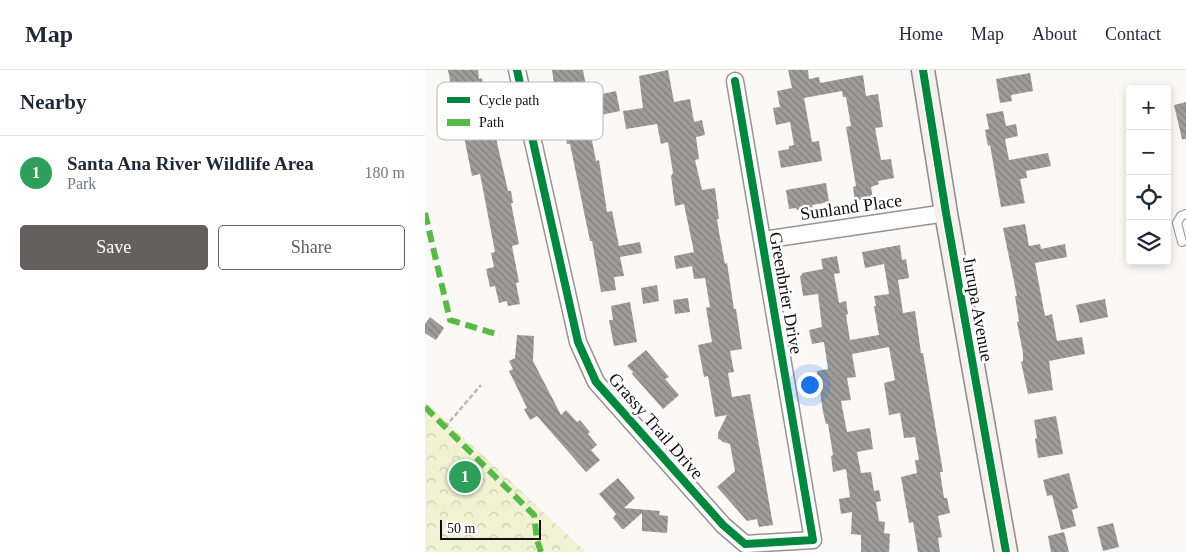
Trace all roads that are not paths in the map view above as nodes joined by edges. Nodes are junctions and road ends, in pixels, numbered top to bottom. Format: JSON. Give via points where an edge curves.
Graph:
{"nodes":[{"id":1,"x":923,"y":70,"type":"edge"},
{"id":2,"x":735,"y":81,"type":"dead end"},
{"id":3,"x":533,"y":140,"type":"edge"},
{"id":4,"x":946,"y":213,"type":"junction"},
{"id":5,"x":1186,"y":214,"type":"edge"},
{"id":6,"x":761,"y":240,"type":"junction"},
{"id":7,"x":1182,"y":242,"type":"dead end"},
{"id":8,"x":813,"y":540,"type":"joint"},
{"id":9,"x":1006,"y":552,"type":"edge"}],
"edges":[{"from":1,"to":4,"type":"main road","name":"Jurupa Avenue"},
{"from":2,"to":6,"type":"street","name":"Greenbrier Drive"},
{"from":3,"to":8,"type":"street","name":"Grassy Trail Drive","via":[[578,342],[596,382],[723,525],[745,544]]},
{"from":4,"to":6,"type":"street","name":"Sunland Place"},
{"from":4,"to":9,"type":"main road","name":"Jurupa Avenue"},
{"from":5,"to":7,"type":"lane","via":[[1177,223]]},
{"from":6,"to":8,"type":"street","name":"Greenbrier Drive"}]}
